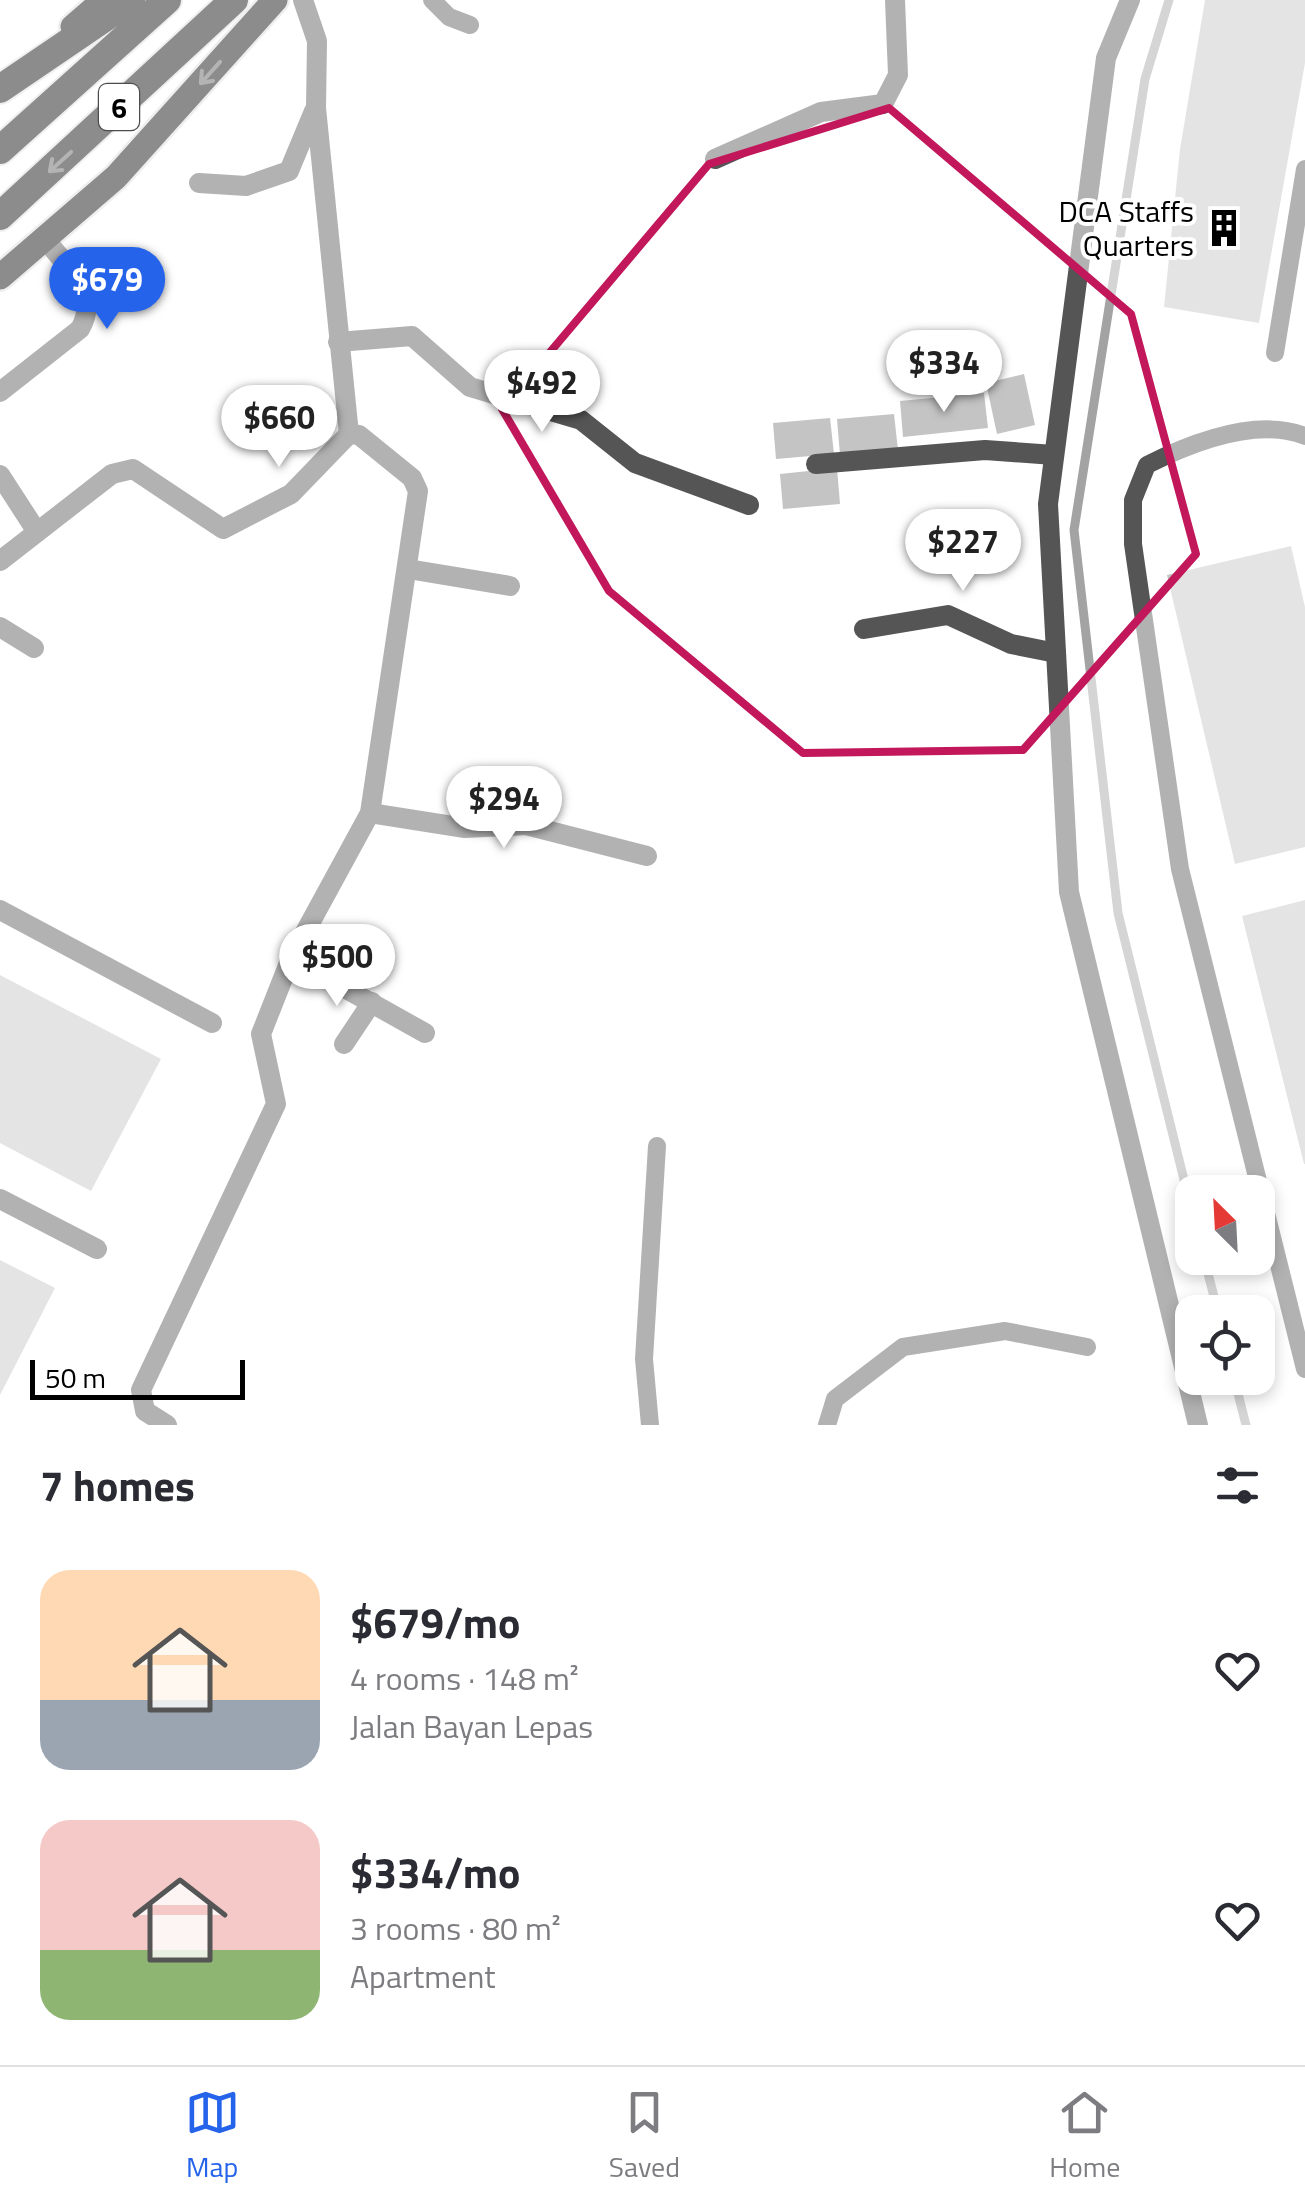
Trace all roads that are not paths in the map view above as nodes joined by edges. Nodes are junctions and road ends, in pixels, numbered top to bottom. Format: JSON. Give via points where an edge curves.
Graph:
{"nodes":[{"id":1,"x":104,"y":0,"type":"edge"},
{"id":2,"x":131,"y":0,"type":"edge"},
{"id":3,"x":168,"y":0,"type":"edge"},
{"id":4,"x":234,"y":0,"type":"edge"},
{"id":5,"x":275,"y":0,"type":"edge"},
{"id":6,"x":303,"y":0,"type":"edge"},
{"id":7,"x":432,"y":0,"type":"edge"},
{"id":8,"x":895,"y":0,"type":"edge"},
{"id":9,"x":1130,"y":0,"type":"edge"},
{"id":10,"x":470,"y":24,"type":"dead end"},
{"id":11,"x":0,"y":88,"type":"edge"},
{"id":12,"x":316,"y":108,"type":"junction"},
{"id":13,"x":0,"y":150,"type":"edge"},
{"id":14,"x":714,"y":159,"type":"dead end"},
{"id":15,"x":1305,"y":169,"type":"edge"},
{"id":16,"x":199,"y":183,"type":"dead end"},
{"id":17,"x":2,"y":215,"type":"edge"},
{"id":18,"x":46,"y":240,"type":"junction"},
{"id":19,"x":0,"y":277,"type":"edge"},
{"id":20,"x":338,"y":342,"type":"junction"},
{"id":21,"x":1275,"y":352,"type":"dead end"},
{"id":22,"x":0,"y":392,"type":"edge"},
{"id":23,"x":349,"y":434,"type":"junction"},
{"id":24,"x":1305,"y":436,"type":"edge"},
{"id":25,"x":1054,"y":454,"type":"junction"},
{"id":26,"x":816,"y":464,"type":"dead end"},
{"id":27,"x":0,"y":474,"type":"edge"},
{"id":28,"x":749,"y":505,"type":"dead end"},
{"id":29,"x":37,"y":532,"type":"junction"},
{"id":30,"x":0,"y":561,"type":"edge"},
{"id":31,"x":408,"y":569,"type":"junction"},
{"id":32,"x":510,"y":586,"type":"dead end"},
{"id":33,"x":0,"y":627,"type":"edge"},
{"id":34,"x":864,"y":629,"type":"dead end"},
{"id":35,"x":34,"y":648,"type":"dead end"},
{"id":36,"x":1056,"y":653,"type":"junction"},
{"id":37,"x":370,"y":813,"type":"junction"},
{"id":38,"x":647,"y":856,"type":"dead end"},
{"id":39,"x":0,"y":910,"type":"edge"},
{"id":40,"x":291,"y":958,"type":"junction"},
{"id":41,"x":372,"y":1002,"type":"junction"},
{"id":42,"x":212,"y":1023,"type":"dead end"},
{"id":43,"x":425,"y":1033,"type":"dead end"},
{"id":44,"x":344,"y":1044,"type":"dead end"},
{"id":45,"x":657,"y":1146,"type":"dead end"},
{"id":46,"x":0,"y":1199,"type":"edge"},
{"id":47,"x":97,"y":1249,"type":"dead end"},
{"id":48,"x":1087,"y":1347,"type":"dead end"},
{"id":49,"x":1305,"y":1369,"type":"edge"},
{"id":50,"x":167,"y":1425,"type":"edge"},
{"id":51,"x":650,"y":1425,"type":"edge"},
{"id":52,"x":827,"y":1425,"type":"edge"},
{"id":53,"x":1198,"y":1425,"type":"edge"}],
"edges":[{"from":1,"to":11,"type":"main road"},
{"from":2,"to":11,"type":"highway"},
{"from":3,"to":13,"type":"highway","number":"6"},
{"from":4,"to":17,"type":"highway","number":"6","one_way":true},
{"from":5,"to":18,"type":"main road","one_way":true,"via":[[116,177]]},
{"from":6,"to":12,"type":"street","via":[[317,41]]},
{"from":7,"to":10,"type":"lane","via":[[449,18]]},
{"from":8,"to":14,"type":"street","via":[[898,74],[883,104],[822,112]]},
{"from":9,"to":25,"type":"street","via":[[1106,58]]},
{"from":12,"to":16,"type":"street","via":[[289,171],[246,186]]},
{"from":12,"to":20,"type":"street"},
{"from":15,"to":21,"type":"lane"},
{"from":18,"to":19,"type":"main road"},
{"from":18,"to":22,"type":"street","via":[[89,298],[88,314],[80,329]]},
{"from":20,"to":23,"type":"street"},
{"from":20,"to":28,"type":"street","via":[[412,336],[470,387],[581,420],[635,463]]},
{"from":23,"to":29,"type":"street","via":[[291,494],[222,528],[133,469],[112,474]]},
{"from":23,"to":31,"type":"street","via":[[360,435],[416,484]]},
{"from":24,"to":49,"type":"lane","via":[[1284,428],[1191,443],[1147,465],[1133,500],[1133,544],[1180,869]]},
{"from":25,"to":26,"type":"street","via":[[984,450]]},
{"from":25,"to":36,"type":"street","via":[[1048,504]]},
{"from":27,"to":29,"type":"street"},
{"from":29,"to":30,"type":"street"},
{"from":31,"to":32,"type":"street"},
{"from":31,"to":37,"type":"street"},
{"from":33,"to":35,"type":"street"},
{"from":34,"to":36,"type":"street","via":[[948,614],[1011,644]]},
{"from":36,"to":53,"type":"street","via":[[1069,892]]},
{"from":37,"to":38,"type":"street","via":[[465,828],[526,824]]},
{"from":37,"to":40,"type":"street"},
{"from":39,"to":42,"type":"street"},
{"from":40,"to":41,"type":"street"},
{"from":40,"to":50,"type":"street","via":[[261,1034],[276,1104],[141,1390],[145,1411]]},
{"from":41,"to":43,"type":"street"},
{"from":41,"to":44,"type":"street"},
{"from":45,"to":51,"type":"lane","via":[[644,1359]]},
{"from":46,"to":47,"type":"street"},
{"from":48,"to":52,"type":"lane","via":[[1006,1331],[903,1347],[834,1399]]}]}
